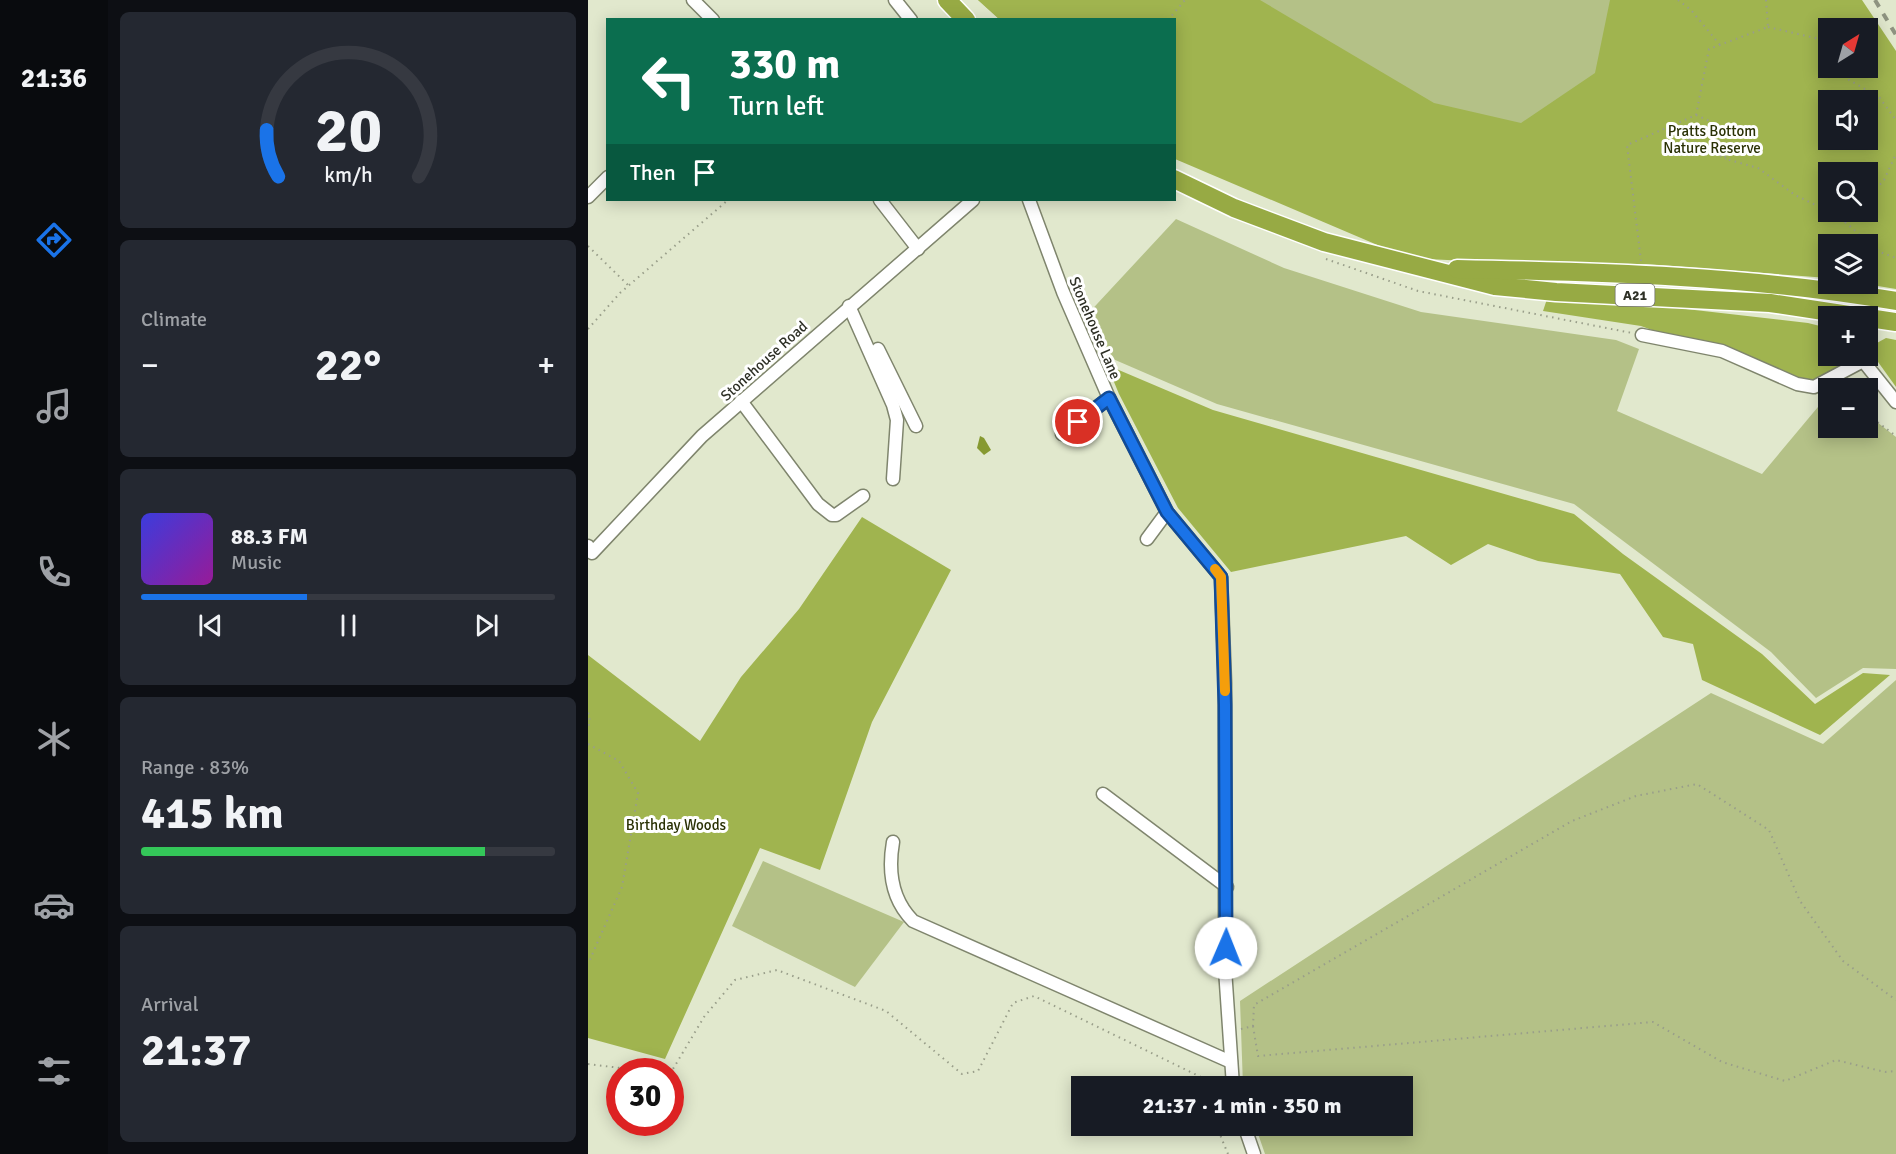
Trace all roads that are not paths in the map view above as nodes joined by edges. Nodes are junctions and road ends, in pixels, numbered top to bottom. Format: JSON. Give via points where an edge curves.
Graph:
{"nodes":[{"id":1,"x":693,"y":0,"type":"edge"},
{"id":2,"x":895,"y":0,"type":"edge"},
{"id":3,"x":947,"y":0,"type":"edge"},
{"id":4,"x":711,"y":18,"type":"edge"},
{"id":5,"x":909,"y":18,"type":"edge"},
{"id":6,"x":964,"y":18,"type":"edge"},
{"id":7,"x":606,"y":179,"type":"edge"},
{"id":8,"x":1176,"y":180,"type":"edge"},
{"id":9,"x":588,"y":197,"type":"edge"},
{"id":10,"x":881,"y":201,"type":"edge"},
{"id":11,"x":972,"y":201,"type":"edge"},
{"id":12,"x":1029,"y":201,"type":"edge"},
{"id":13,"x":918,"y":249,"type":"junction"},
{"id":14,"x":1428,"y":268,"type":"junction"},
{"id":15,"x":1818,"y":288,"type":"edge"},
{"id":16,"x":1835,"y":294,"type":"edge"},
{"id":17,"x":1854,"y":294,"type":"edge"},
{"id":18,"x":1896,"y":301,"type":"edge"},
{"id":19,"x":851,"y":303,"type":"junction"},
{"id":20,"x":1842,"y":306,"type":"edge"},
{"id":21,"x":1818,"y":311,"type":"edge"},
{"id":22,"x":1878,"y":319,"type":"edge"},
{"id":23,"x":1896,"y":322,"type":"edge"},
{"id":24,"x":1642,"y":335,"type":"dead end"},
{"id":25,"x":1848,"y":366,"type":"edge"},
{"id":26,"x":1867,"y":366,"type":"edge"},
{"id":27,"x":1109,"y":398,"type":"junction"},
{"id":28,"x":741,"y":401,"type":"junction"},
{"id":29,"x":1896,"y":402,"type":"edge"},
{"id":30,"x":916,"y":426,"type":"dead end"},
{"id":31,"x":1062,"y":434,"type":"dead end"},
{"id":32,"x":893,"y":479,"type":"dead end"},
{"id":33,"x":863,"y":496,"type":"dead end"},
{"id":34,"x":1167,"y":512,"type":"junction"},
{"id":35,"x":1147,"y":539,"type":"dead end"},
{"id":36,"x":590,"y":554,"type":"edge"},
{"id":37,"x":1103,"y":794,"type":"dead end"},
{"id":38,"x":893,"y":842,"type":"dead end"},
{"id":39,"x":1227,"y":887,"type":"junction"},
{"id":40,"x":1232,"y":1062,"type":"junction"},
{"id":41,"x":1233,"y":1076,"type":"edge"},
{"id":42,"x":1248,"y":1136,"type":"edge"},
{"id":43,"x":1254,"y":1154,"type":"edge"}],
"edges":[{"from":1,"to":4,"type":"street"},
{"from":2,"to":5,"type":"street"},
{"from":3,"to":6,"type":"highway"},
{"from":7,"to":9,"type":"street"},
{"from":8,"to":14,"type":"highway","number":"A21","via":[[1293,232],[1369,256]]},
{"from":10,"to":13,"type":"street"},
{"from":11,"to":13,"type":"street","name":"Stonehouse Road"},
{"from":12,"to":27,"type":"street","name":"Stonehouse Lane"},
{"from":13,"to":19,"type":"street","name":"Stonehouse Road"},
{"from":14,"to":15,"type":"highway","number":"A21","via":[[1666,275]]},
{"from":14,"to":21,"type":"highway","number":"A21","via":[[1517,288],[1749,301]]},
{"from":16,"to":20,"type":"street","via":[[1842,300]]},
{"from":17,"to":18,"type":"highway","number":"A21"},
{"from":19,"to":28,"type":"street","name":"Stonehouse Road"},
{"from":19,"to":30,"type":"street"},
{"from":19,"to":32,"type":"street","via":[[897,420]]},
{"from":22,"to":23,"type":"highway","number":"A21"},
{"from":24,"to":25,"type":"street","via":[[1722,351],[1797,384],[1814,387]]},
{"from":26,"to":29,"type":"street"},
{"from":27,"to":31,"type":"street"},
{"from":27,"to":34,"type":"street","name":"Stonehouse Lane"},
{"from":28,"to":33,"type":"street","via":[[826,512],[836,515]]},
{"from":28,"to":36,"type":"street","name":"Stonehouse Road","via":[[702,436]]},
{"from":34,"to":35,"type":"street"},
{"from":34,"to":39,"type":"street","name":"Stonehouse Lane","via":[[1221,577]]},
{"from":37,"to":39,"type":"street"},
{"from":38,"to":40,"type":"street","via":[[893,884],[898,901],[913,921]]},
{"from":39,"to":40,"type":"street","name":"Stonehouse Lane","via":[[1226,969]]},
{"from":40,"to":41,"type":"street","name":"Stonehouse Lane"},
{"from":42,"to":43,"type":"street"}]}
